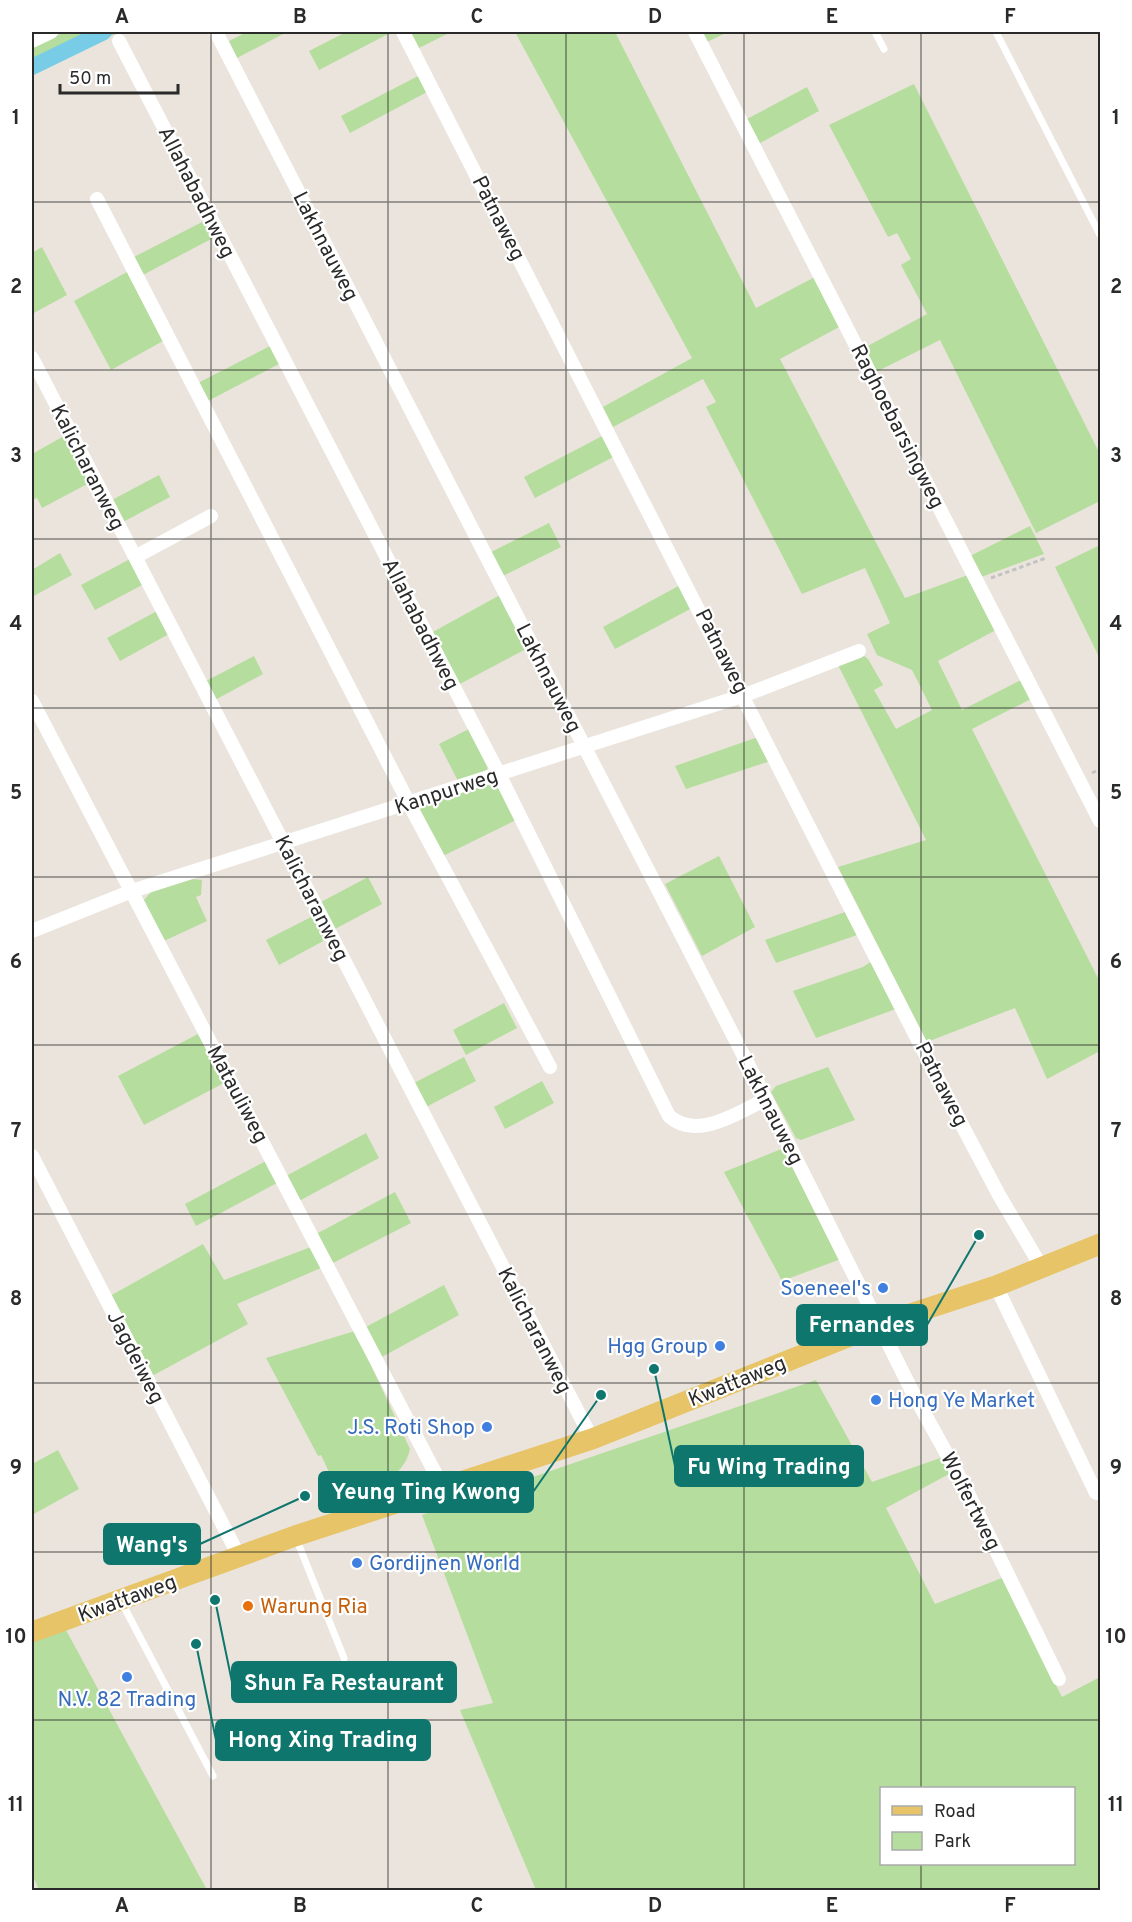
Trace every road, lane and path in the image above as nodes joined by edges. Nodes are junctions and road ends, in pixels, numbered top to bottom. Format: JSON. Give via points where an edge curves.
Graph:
{"nodes":[{"id":1,"x":51,"y":32,"type":"edge"},
{"id":2,"x":216,"y":32,"type":"edge"},
{"id":3,"x":403,"y":32,"type":"edge"},
{"id":4,"x":696,"y":32,"type":"edge"},
{"id":5,"x":875,"y":32,"type":"edge"},
{"id":6,"x":996,"y":32,"type":"edge"},
{"id":7,"x":32,"y":41,"type":"edge"},
{"id":8,"x":118,"y":41,"type":"dead end"},
{"id":9,"x":884,"y":49,"type":"dead end"},
{"id":10,"x":96,"y":199,"type":"dead end"},
{"id":11,"x":1101,"y":235,"type":"edge"},
{"id":12,"x":32,"y":358,"type":"edge"},
{"id":13,"x":211,"y":516,"type":"dead end"},
{"id":14,"x":135,"y":557,"type":"junction"},
{"id":15,"x":1046,"y":558,"type":"dead end"},
{"id":16,"x":978,"y":583,"type":"junction"},
{"id":17,"x":859,"y":651,"type":"dead end"},
{"id":18,"x":745,"y":695,"type":"junction"},
{"id":19,"x":32,"y":701,"type":"edge"},
{"id":20,"x":585,"y":748,"type":"junction"},
{"id":21,"x":499,"y":774,"type":"junction"},
{"id":22,"x":410,"y":803,"type":"junction"},
{"id":23,"x":1101,"y":821,"type":"edge"},
{"id":24,"x":283,"y":844,"type":"junction"},
{"id":25,"x":132,"y":891,"type":"junction"},
{"id":26,"x":32,"y":931,"type":"edge"},
{"id":27,"x":550,"y":1067,"type":"dead end"},
{"id":28,"x":766,"y":1100,"type":"junction"},
{"id":29,"x":32,"y":1156,"type":"edge"},
{"id":30,"x":1101,"y":1244,"type":"edge"},
{"id":31,"x":1042,"y":1268,"type":"junction"},
{"id":32,"x":996,"y":1286,"type":"junction"},
{"id":33,"x":880,"y":1324,"type":"junction"},
{"id":34,"x":592,"y":1439,"type":"junction"},
{"id":35,"x":443,"y":1488,"type":"junction"},
{"id":36,"x":1096,"y":1493,"type":"dead end"},
{"id":37,"x":296,"y":1536,"type":"junction"},
{"id":38,"x":240,"y":1558,"type":"junction"},
{"id":39,"x":121,"y":1600,"type":"junction"},
{"id":40,"x":32,"y":1632,"type":"edge"},
{"id":41,"x":344,"y":1658,"type":"dead end"},
{"id":42,"x":1059,"y":1679,"type":"dead end"},
{"id":43,"x":213,"y":1776,"type":"dead end"}],
"edges":[{"from":1,"to":7,"type":"street"},
{"from":2,"to":20,"type":"street","name":"Lakhnauweg"},
{"from":3,"to":18,"type":"street","name":"Patnaweg"},
{"from":4,"to":16,"type":"street","name":"Raghoebarsingweg"},
{"from":5,"to":9,"type":"lane"},
{"from":6,"to":11,"type":"lane"},
{"from":8,"to":21,"type":"street","name":"Allahabadhweg"},
{"from":10,"to":22,"type":"street"},
{"from":12,"to":14,"type":"street","name":"Kalicharanweg"},
{"from":13,"to":14,"type":"street"},
{"from":14,"to":24,"type":"street","name":"Kalicharanweg"},
{"from":15,"to":16,"type":"path"},
{"from":16,"to":23,"type":"street","name":"Raghoebarsingweg"},
{"from":17,"to":18,"type":"street","name":"Kanpurweg"},
{"from":18,"to":20,"type":"street","name":"Kanpurweg"},
{"from":18,"to":31,"type":"street","name":"Patnaweg","via":[[950,1101]]},
{"from":19,"to":25,"type":"street","name":"Matauliweg"},
{"from":20,"to":21,"type":"street","name":"Kanpurweg"},
{"from":20,"to":28,"type":"street","name":"Lakhnauweg"},
{"from":21,"to":22,"type":"street","name":"Kanpurweg"},
{"from":21,"to":28,"type":"street","name":"Allahabadhweg","via":[[669,1116],[679,1125],[700,1127]]},
{"from":22,"to":24,"type":"street","name":"Kanpurweg"},
{"from":22,"to":27,"type":"street"},
{"from":24,"to":25,"type":"street","name":"Kanpurweg"},
{"from":24,"to":34,"type":"street","name":"Kalicharanweg"},
{"from":25,"to":26,"type":"street","name":"Kanpurweg"},
{"from":25,"to":35,"type":"street","name":"Matauliweg"},
{"from":28,"to":33,"type":"street","name":"Lakhnauweg"},
{"from":29,"to":38,"type":"street","name":"Jagdeiweg"},
{"from":30,"to":31,"type":"main road","name":"Kwattaweg"},
{"from":31,"to":32,"type":"main road","name":"Kwattaweg"},
{"from":32,"to":33,"type":"main road","name":"Kwattaweg"},
{"from":32,"to":36,"type":"street"},
{"from":33,"to":34,"type":"main road","name":"Kwattaweg"},
{"from":33,"to":42,"type":"street","name":"Wolfertweg"},
{"from":34,"to":35,"type":"main road","name":"Kwattaweg"},
{"from":35,"to":37,"type":"main road","name":"Kwattaweg"},
{"from":37,"to":38,"type":"main road","name":"Kwattaweg"},
{"from":37,"to":41,"type":"lane"},
{"from":38,"to":39,"type":"main road","name":"Kwattaweg"},
{"from":39,"to":40,"type":"main road","name":"Kwattaweg"},
{"from":39,"to":43,"type":"lane"}]}
